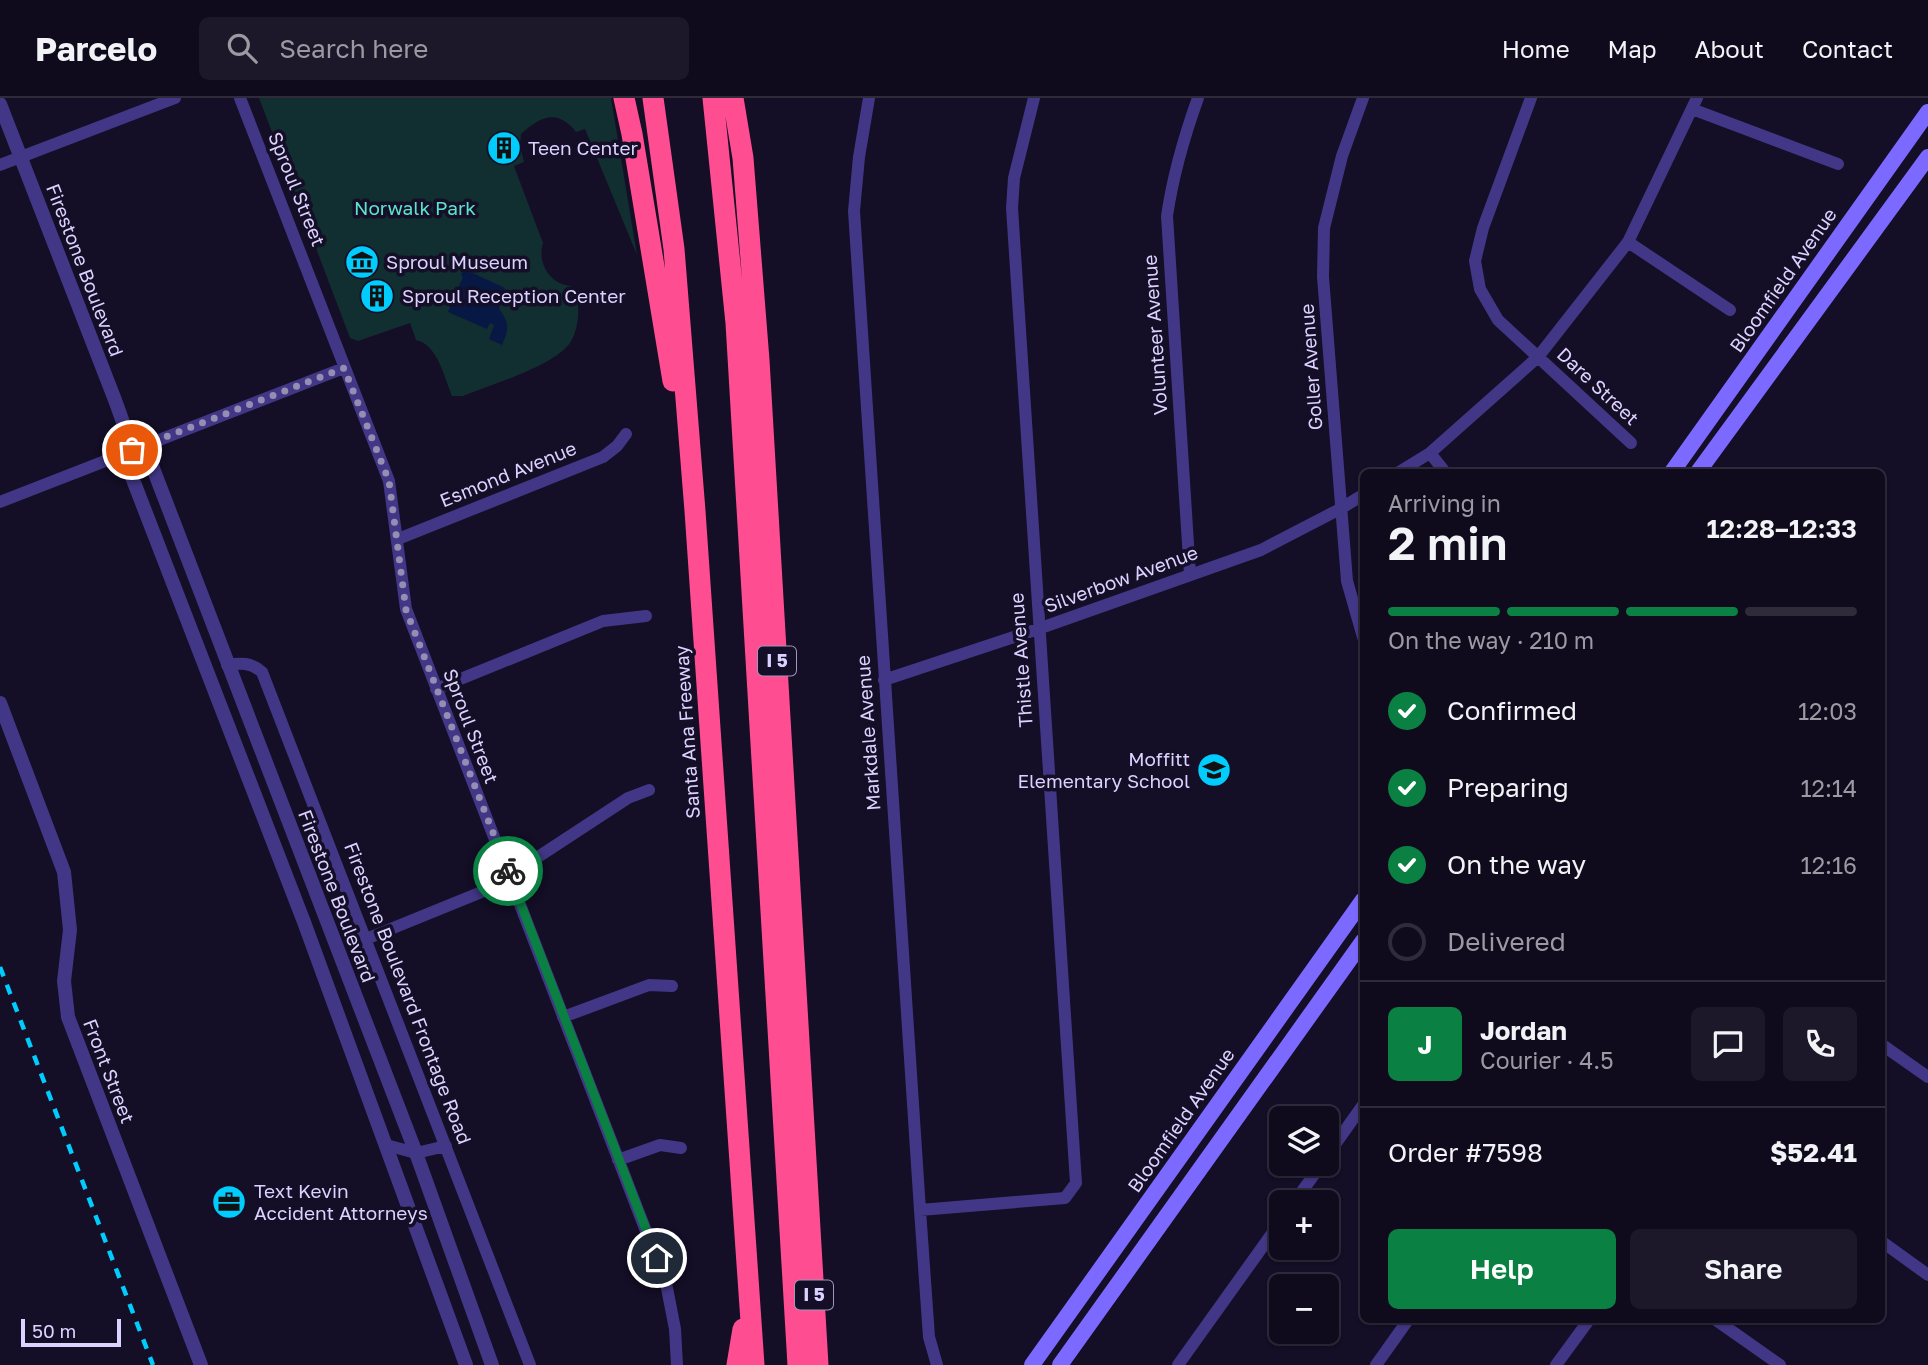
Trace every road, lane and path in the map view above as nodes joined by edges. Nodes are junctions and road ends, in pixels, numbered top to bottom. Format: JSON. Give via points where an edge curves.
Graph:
{"nodes":[{"id":1,"x":175,"y":98,"type":"edge"},
{"id":2,"x":240,"y":98,"type":"edge"},
{"id":3,"x":624,"y":98,"type":"edge"},
{"id":4,"x":653,"y":98,"type":"edge"},
{"id":5,"x":713,"y":98,"type":"edge"},
{"id":6,"x":733,"y":98,"type":"edge"},
{"id":7,"x":869,"y":98,"type":"edge"},
{"id":8,"x":1034,"y":98,"type":"edge"},
{"id":9,"x":1198,"y":98,"type":"edge"},
{"id":10,"x":1363,"y":98,"type":"edge"},
{"id":11,"x":1531,"y":98,"type":"edge"},
{"id":12,"x":0,"y":104,"type":"edge"},
{"id":13,"x":1695,"y":104,"type":"edge"},
{"id":14,"x":1928,"y":112,"type":"edge"},
{"id":15,"x":21,"y":156,"type":"junction"},
{"id":16,"x":1928,"y":157,"type":"edge"},
{"id":17,"x":1838,"y":164,"type":"dead end"},
{"id":18,"x":0,"y":165,"type":"edge"},
{"id":19,"x":1628,"y":242,"type":"junction"},
{"id":20,"x":1730,"y":310,"type":"dead end"},
{"id":21,"x":1538,"y":357,"type":"junction"},
{"id":22,"x":344,"y":368,"type":"junction"},
{"id":23,"x":626,"y":434,"type":"dead end"},
{"id":24,"x":1631,"y":443,"type":"dead end"},
{"id":25,"x":132,"y":450,"type":"junction"},
{"id":26,"x":1430,"y":453,"type":"junction"},
{"id":27,"x":1404,"y":469,"type":"edge"},
{"id":28,"x":1443,"y":469,"type":"edge"},
{"id":29,"x":1674,"y":469,"type":"edge"},
{"id":30,"x":1700,"y":469,"type":"edge"},
{"id":31,"x":1360,"y":497,"type":"edge"},
{"id":32,"x":0,"y":502,"type":"edge"},
{"id":33,"x":1340,"y":509,"type":"junction"},
{"id":34,"x":695,"y":511,"type":"junction"},
{"id":35,"x":398,"y":539,"type":"junction"},
{"id":36,"x":1190,"y":575,"type":"junction"},
{"id":37,"x":646,"y":617,"type":"dead end"},
{"id":38,"x":1360,"y":626,"type":"edge"},
{"id":39,"x":1038,"y":629,"type":"junction"},
{"id":40,"x":227,"y":665,"type":"junction"},
{"id":41,"x":884,"y":680,"type":"junction"},
{"id":42,"x":436,"y":689,"type":"junction"},
{"id":43,"x":0,"y":703,"type":"edge"},
{"id":44,"x":649,"y":789,"type":"dead end"},
{"id":45,"x":510,"y":876,"type":"junction"},
{"id":46,"x":1360,"y":904,"type":"edge"},
{"id":47,"x":366,"y":939,"type":"junction"},
{"id":48,"x":1360,"y":946,"type":"edge"},
{"id":49,"x":672,"y":986,"type":"dead end"},
{"id":50,"x":563,"y":1017,"type":"junction"},
{"id":51,"x":1885,"y":1047,"type":"edge"},
{"id":52,"x":1928,"y":1077,"type":"edge"},
{"id":53,"x":1360,"y":1109,"type":"edge"},
{"id":54,"x":1339,"y":1139,"type":"edge"},
{"id":55,"x":386,"y":1144,"type":"junction"},
{"id":56,"x":446,"y":1146,"type":"junction"},
{"id":57,"x":681,"y":1148,"type":"dead end"},
{"id":58,"x":416,"y":1153,"type":"junction"},
{"id":59,"x":618,"y":1160,"type":"junction"},
{"id":60,"x":920,"y":1210,"type":"junction"},
{"id":61,"x":1269,"y":1238,"type":"edge"},
{"id":62,"x":1885,"y":1244,"type":"edge"},
{"id":63,"x":1928,"y":1275,"type":"edge"},
{"id":64,"x":748,"y":1296,"type":"junction"},
{"id":65,"x":1406,"y":1323,"type":"edge"},
{"id":66,"x":1587,"y":1323,"type":"edge"},
{"id":67,"x":1720,"y":1323,"type":"edge"},
{"id":68,"x":201,"y":1365,"type":"edge"},
{"id":69,"x":466,"y":1365,"type":"edge"},
{"id":70,"x":492,"y":1365,"type":"edge"},
{"id":71,"x":530,"y":1365,"type":"edge"},
{"id":72,"x":677,"y":1365,"type":"edge"},
{"id":73,"x":737,"y":1365,"type":"edge"},
{"id":74,"x":754,"y":1365,"type":"edge"},
{"id":75,"x":798,"y":1365,"type":"edge"},
{"id":76,"x":818,"y":1365,"type":"edge"},
{"id":77,"x":937,"y":1365,"type":"edge"},
{"id":78,"x":1032,"y":1365,"type":"edge"},
{"id":79,"x":1060,"y":1365,"type":"edge"},
{"id":80,"x":1178,"y":1365,"type":"edge"},
{"id":81,"x":1376,"y":1365,"type":"edge"},
{"id":82,"x":1556,"y":1365,"type":"edge"},
{"id":83,"x":1780,"y":1365,"type":"edge"}],
"edges":[{"from":1,"to":15,"type":"street"},
{"from":2,"to":22,"type":"street","name":"Sproul Street"},
{"from":3,"to":34,"type":"highway"},
{"from":4,"to":34,"type":"highway","name":"Santa Ana Freeway","via":[[674,249]]},
{"from":5,"to":75,"type":"highway","via":[[736,323]]},
{"from":6,"to":76,"type":"highway","number":"I 5","via":[[743,158],[759,360]]},
{"from":7,"to":41,"type":"street","name":"Markdale Avenue","via":[[854,211]]},
{"from":8,"to":39,"type":"street","name":"Thistle Avenue","via":[[1014,178],[1012,208]]},
{"from":9,"to":36,"type":"street","name":"Volunteer Avenue","via":[[1178,154],[1167,216]]},
{"from":10,"to":33,"type":"street","name":"Goller Avenue","via":[[1324,228],[1323,277]]},
{"from":11,"to":21,"type":"street","name":"Dare Street","via":[[1475,261],[1480,289],[1498,320]]},
{"from":12,"to":15,"type":"street","name":"Firestone Boulevard"},
{"from":13,"to":17,"type":"street"},
{"from":13,"to":19,"type":"street"},
{"from":14,"to":29,"type":"main road","name":"Bloomfield Avenue"},
{"from":15,"to":18,"type":"street"},
{"from":15,"to":25,"type":"street","name":"Firestone Boulevard"},
{"from":16,"to":30,"type":"main road"},
{"from":19,"to":20,"type":"street"},
{"from":19,"to":21,"type":"street"},
{"from":21,"to":24,"type":"street","name":"Dare Street"},
{"from":21,"to":26,"type":"street"},
{"from":22,"to":25,"type":"street"},
{"from":22,"to":35,"type":"street","name":"Sproul Street","via":[[389,481]]},
{"from":23,"to":35,"type":"street","name":"Esmond Avenue","via":[[603,457]]},
{"from":25,"to":32,"type":"street"},
{"from":25,"to":40,"type":"street","name":"Firestone Boulevard","via":[[151,463]]},
{"from":25,"to":55,"type":"street","name":"Firestone Boulevard","via":[[130,472]]},
{"from":26,"to":27,"type":"street"},
{"from":26,"to":28,"type":"street"},
{"from":31,"to":33,"type":"street","name":"Silverbow Avenue"},
{"from":33,"to":36,"type":"street","name":"Silverbow Avenue","via":[[1261,550]]},
{"from":33,"to":38,"type":"street","name":"Goller Avenue","via":[[1347,580]]},
{"from":34,"to":64,"type":"highway","name":"Santa Ana Freeway"},
{"from":35,"to":42,"type":"street","name":"Sproul Street","via":[[406,610]]},
{"from":36,"to":39,"type":"street","name":"Silverbow Avenue"},
{"from":37,"to":42,"type":"street","via":[[603,621]]},
{"from":39,"to":41,"type":"street","name":"Silverbow Avenue"},
{"from":39,"to":60,"type":"street","name":"Thistle Avenue","via":[[1076,1183],[1065,1198]]},
{"from":40,"to":47,"type":"street","name":"Firestone Boulevard Frontage Road","via":[[245,662],[262,672]]},
{"from":40,"to":58,"type":"street","name":"Firestone Boulevard"},
{"from":41,"to":60,"type":"street","name":"Markdale Avenue"},
{"from":42,"to":45,"type":"street","name":"Sproul Street"},
{"from":43,"to":68,"type":"street","name":"Front Street","via":[[64,872],[70,930],[64,981],[68,1017]]},
{"from":44,"to":45,"type":"street","via":[[628,798]]},
{"from":45,"to":47,"type":"street"},
{"from":45,"to":50,"type":"street","name":"Sproul Street"},
{"from":46,"to":78,"type":"main road","name":"Bloomfield Avenue"},
{"from":47,"to":56,"type":"street","name":"Firestone Boulevard Frontage Road"},
{"from":48,"to":79,"type":"main road"},
{"from":49,"to":50,"type":"street","via":[[649,985]]},
{"from":50,"to":59,"type":"street","name":"Sproul Street"},
{"from":51,"to":52,"type":"street"},
{"from":53,"to":54,"type":"street"},
{"from":55,"to":58,"type":"street"},
{"from":55,"to":69,"type":"street","name":"Firestone Boulevard"},
{"from":56,"to":58,"type":"street"},
{"from":56,"to":71,"type":"street","name":"Firestone Boulevard Frontage Road"},
{"from":57,"to":59,"type":"street","via":[[660,1146]]},
{"from":58,"to":70,"type":"street","name":"Firestone Boulevard"},
{"from":59,"to":72,"type":"street","name":"Sproul Street","via":[[666,1283]]},
{"from":60,"to":77,"type":"street","name":"Markdale Avenue","via":[[929,1337]]},
{"from":61,"to":80,"type":"street"},
{"from":62,"to":63,"type":"street"},
{"from":64,"to":73,"type":"highway"},
{"from":64,"to":74,"type":"highway","name":"Santa Ana Freeway"},
{"from":65,"to":81,"type":"street"},
{"from":66,"to":82,"type":"street"},
{"from":67,"to":83,"type":"street"}]}
